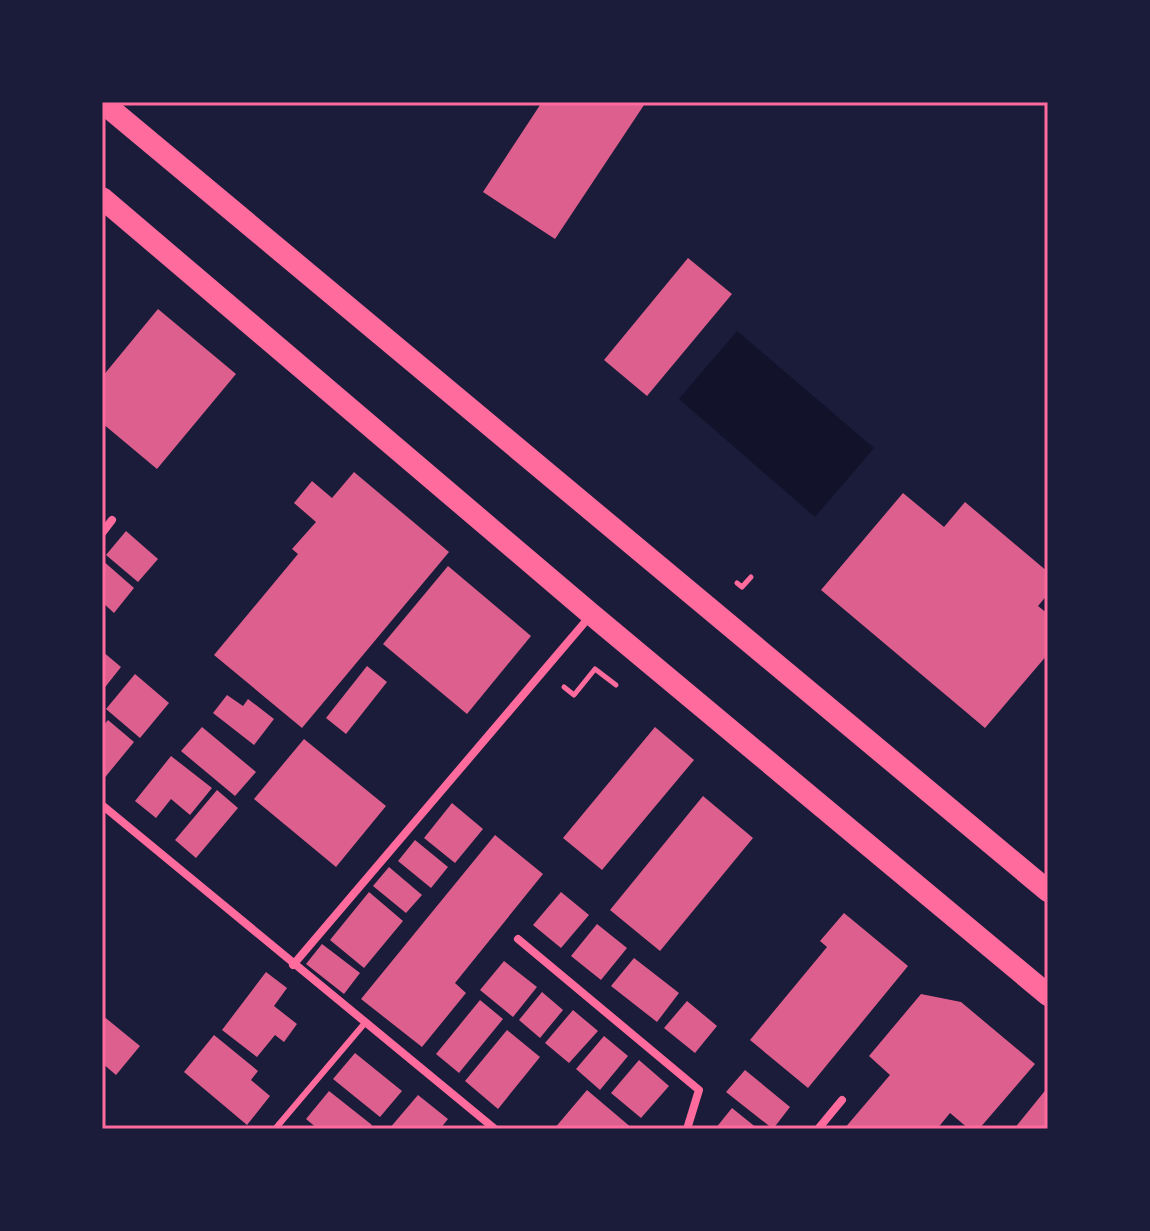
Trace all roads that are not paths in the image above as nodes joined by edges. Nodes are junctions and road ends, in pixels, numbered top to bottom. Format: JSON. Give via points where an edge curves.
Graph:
{"nodes":[{"id":1,"x":102,"y":102,"type":"edge"},
{"id":2,"x":102,"y":198,"type":"edge"},
{"id":3,"x":112,"y":520,"type":"dead end"},
{"id":4,"x":102,"y":533,"type":"edge"},
{"id":5,"x":591,"y":614,"type":"junction"},
{"id":6,"x":102,"y":805,"type":"edge"},
{"id":7,"x":1048,"y":891,"type":"edge"},
{"id":8,"x":518,"y":939,"type":"dead end"},
{"id":9,"x":293,"y":965,"type":"junction"},
{"id":10,"x":1048,"y":995,"type":"edge"},
{"id":11,"x":364,"y":1024,"type":"junction"},
{"id":12,"x":842,"y":1100,"type":"dead end"},
{"id":13,"x":275,"y":1129,"type":"edge"},
{"id":14,"x":495,"y":1129,"type":"edge"},
{"id":15,"x":687,"y":1129,"type":"edge"},
{"id":16,"x":818,"y":1129,"type":"edge"}],
"edges":[{"from":1,"to":7,"type":"highway"},
{"from":2,"to":5,"type":"highway"},
{"from":3,"to":4,"type":"street"},
{"from":5,"to":9,"type":"street"},
{"from":5,"to":10,"type":"highway"},
{"from":6,"to":9,"type":"street"},
{"from":8,"to":15,"type":"street","via":[[699,1090]]},
{"from":9,"to":11,"type":"street"},
{"from":11,"to":13,"type":"lane"},
{"from":11,"to":14,"type":"street"},
{"from":12,"to":16,"type":"street"}]}
